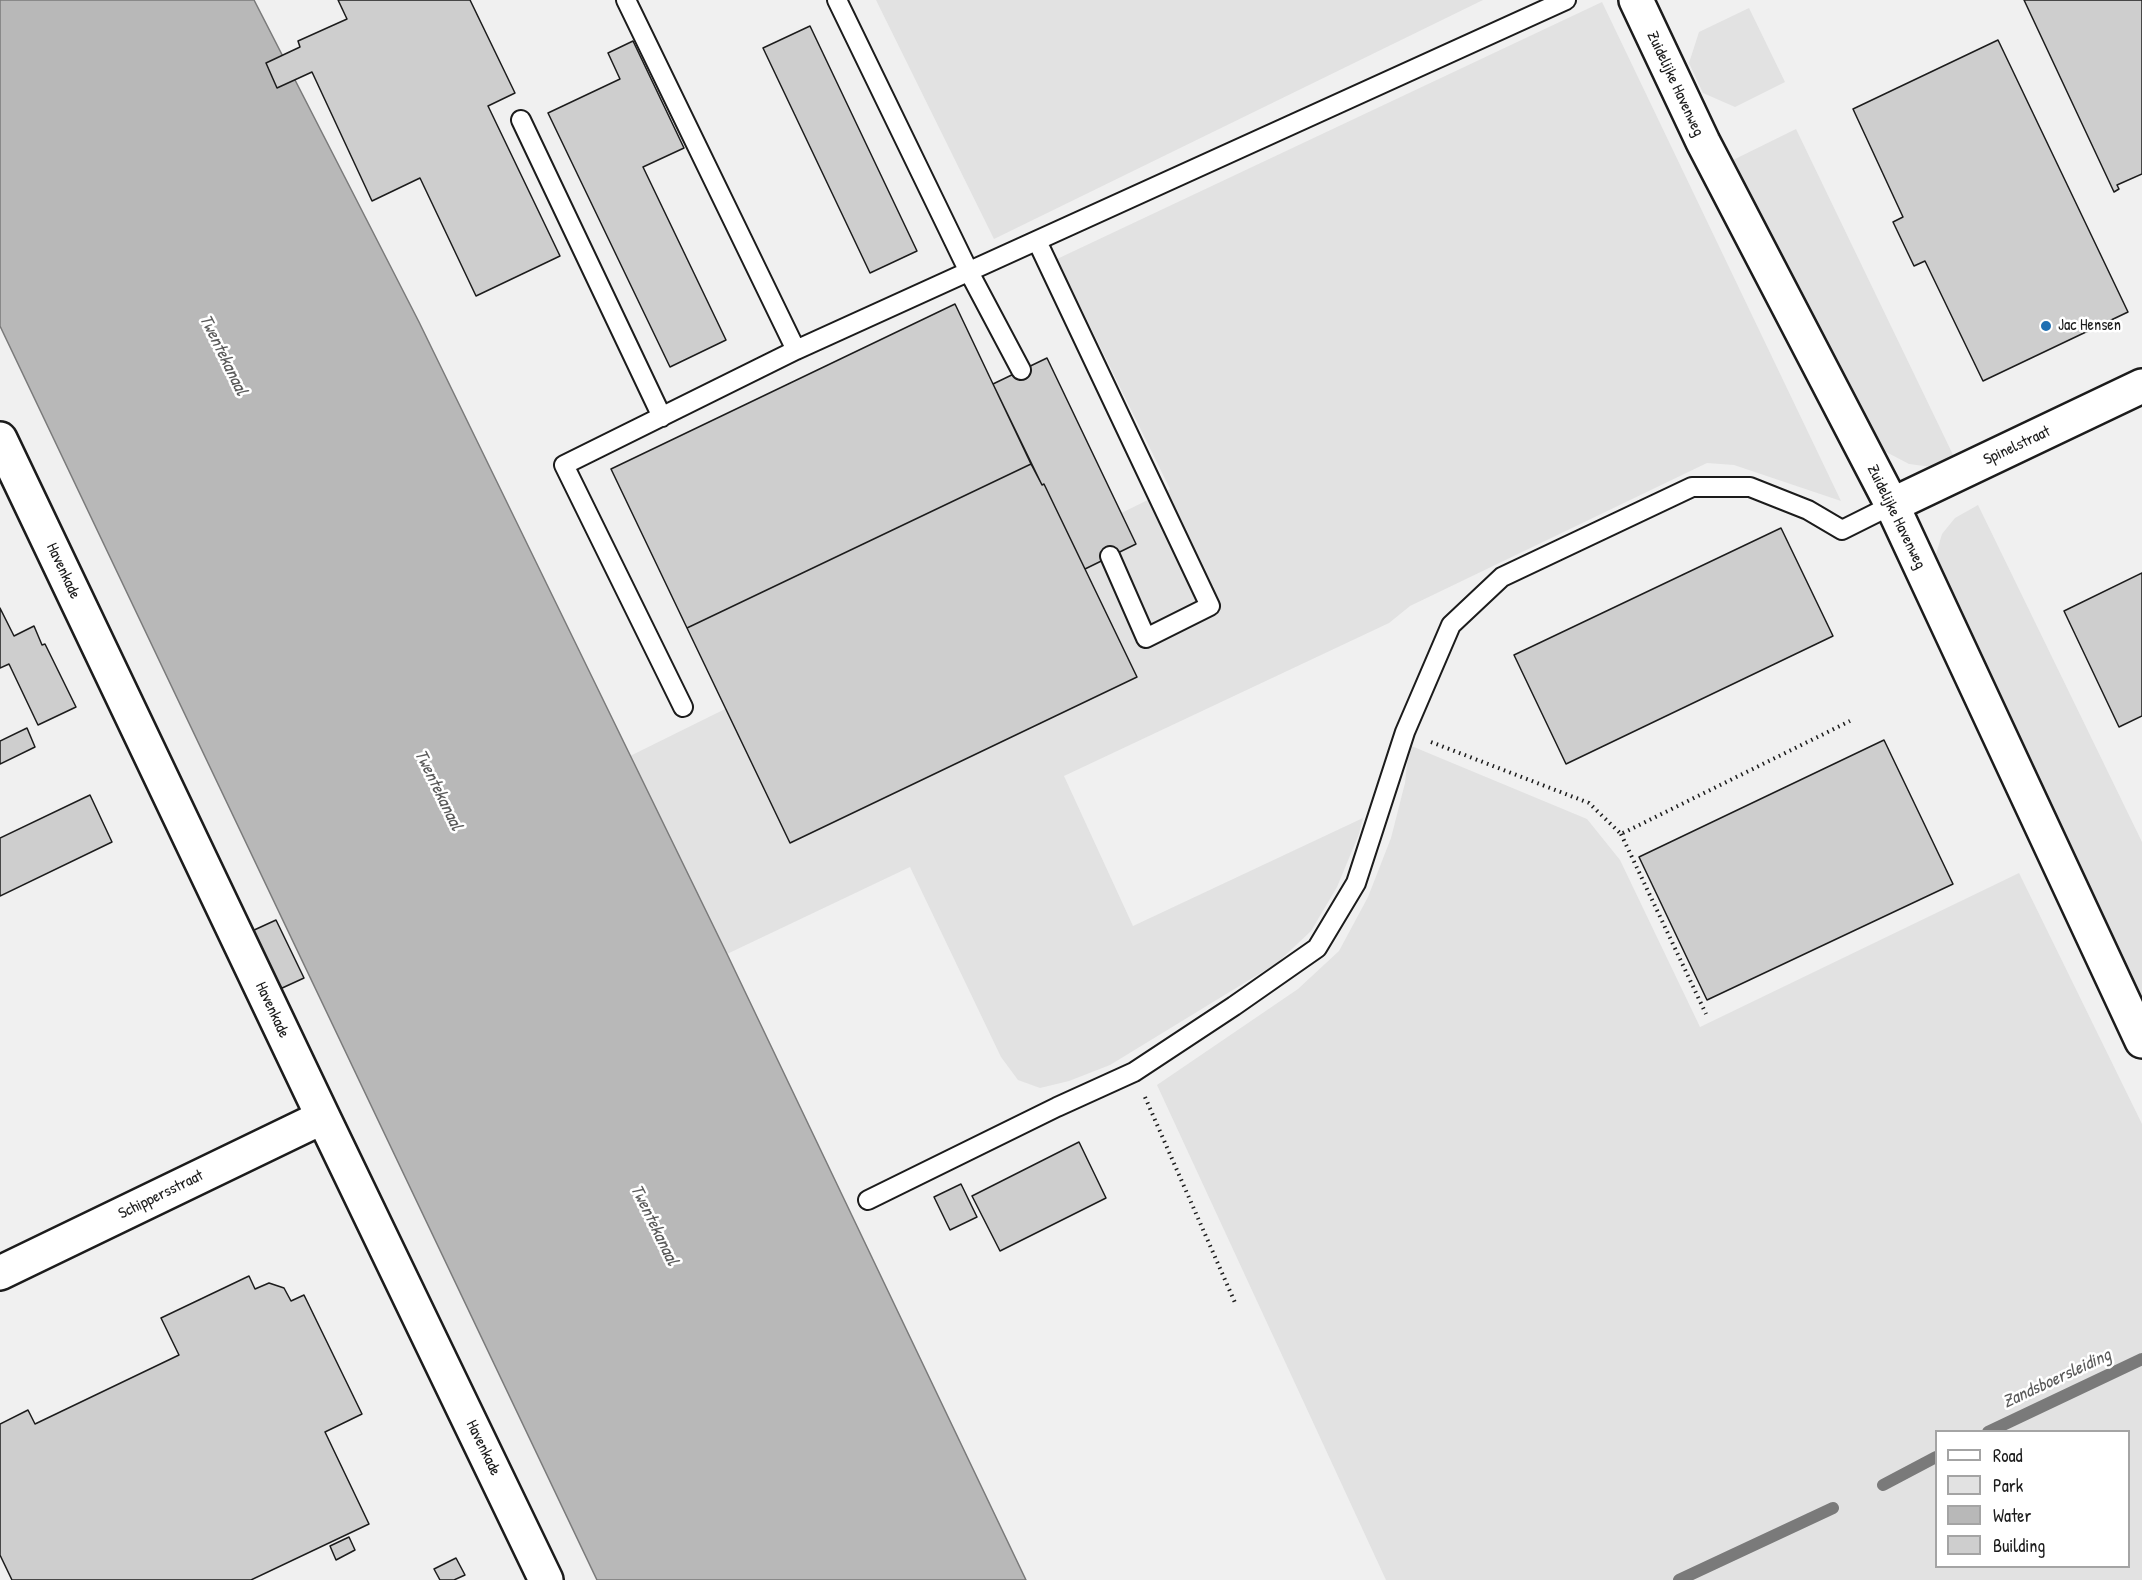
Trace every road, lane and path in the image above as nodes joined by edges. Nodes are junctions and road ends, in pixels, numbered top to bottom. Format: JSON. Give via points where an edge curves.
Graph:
{"nodes":[{"id":1,"x":626,"y":0,"type":"edge"},
{"id":2,"x":837,"y":0,"type":"edge"},
{"id":3,"x":1566,"y":0,"type":"edge"},
{"id":4,"x":1636,"y":0,"type":"edge"},
{"id":5,"x":520,"y":120,"type":"dead end"},
{"id":6,"x":1037,"y":241,"type":"junction"},
{"id":7,"x":969,"y":272,"type":"junction"},
{"id":8,"x":796,"y":350,"type":"junction"},
{"id":9,"x":1022,"y":370,"type":"dead end"},
{"id":10,"x":2142,"y":386,"type":"edge"},
{"id":11,"x":662,"y":417,"type":"junction"},
{"id":12,"x":0,"y":439,"type":"edge"},
{"id":13,"x":1892,"y":505,"type":"junction"},
{"id":14,"x":1110,"y":556,"type":"dead end"},
{"id":15,"x":683,"y":707,"type":"dead end"},
{"id":16,"x":1850,"y":721,"type":"dead end"},
{"id":17,"x":1405,"y":732,"type":"junction"},
{"id":18,"x":1621,"y":834,"type":"junction"},
{"id":19,"x":1706,"y":1014,"type":"dead end"},
{"id":20,"x":2142,"y":1041,"type":"edge"},
{"id":21,"x":1134,"y":1071,"type":"junction"},
{"id":22,"x":322,"y":1117,"type":"junction"},
{"id":23,"x":868,"y":1200,"type":"dead end"},
{"id":24,"x":0,"y":1273,"type":"edge"},
{"id":25,"x":1236,"y":1305,"type":"dead end"},
{"id":26,"x":546,"y":1580,"type":"edge"}],
"edges":[{"from":1,"to":8,"type":"lane"},
{"from":2,"to":7,"type":"lane"},
{"from":3,"to":6,"type":"lane"},
{"from":4,"to":13,"type":"street","name":"Zuidelijke Havenweg","via":[[1702,142]]},
{"from":5,"to":11,"type":"lane"},
{"from":6,"to":7,"type":"lane"},
{"from":6,"to":14,"type":"lane","via":[[1210,606],[1146,638]]},
{"from":7,"to":8,"type":"lane"},
{"from":7,"to":9,"type":"lane"},
{"from":8,"to":11,"type":"lane"},
{"from":10,"to":13,"type":"street","name":"Spinelstraat"},
{"from":11,"to":15,"type":"lane","via":[[564,465]]},
{"from":12,"to":22,"type":"street","name":"Havenkade"},
{"from":13,"to":17,"type":"lane","via":[[1842,530],[1808,510],[1750,487],[1692,487],[1502,577],[1451,625]]},
{"from":13,"to":20,"type":"street","name":"Zuidelijke Havenweg"},
{"from":16,"to":18,"type":"path"},
{"from":17,"to":18,"type":"path","via":[[1589,803]]},
{"from":17,"to":21,"type":"lane","via":[[1356,883],[1317,948]]},
{"from":18,"to":19,"type":"path"},
{"from":21,"to":23,"type":"lane"},
{"from":21,"to":25,"type":"path"},
{"from":22,"to":24,"type":"street","name":"Schippersstraat"},
{"from":22,"to":26,"type":"street","name":"Havenkade"}]}
